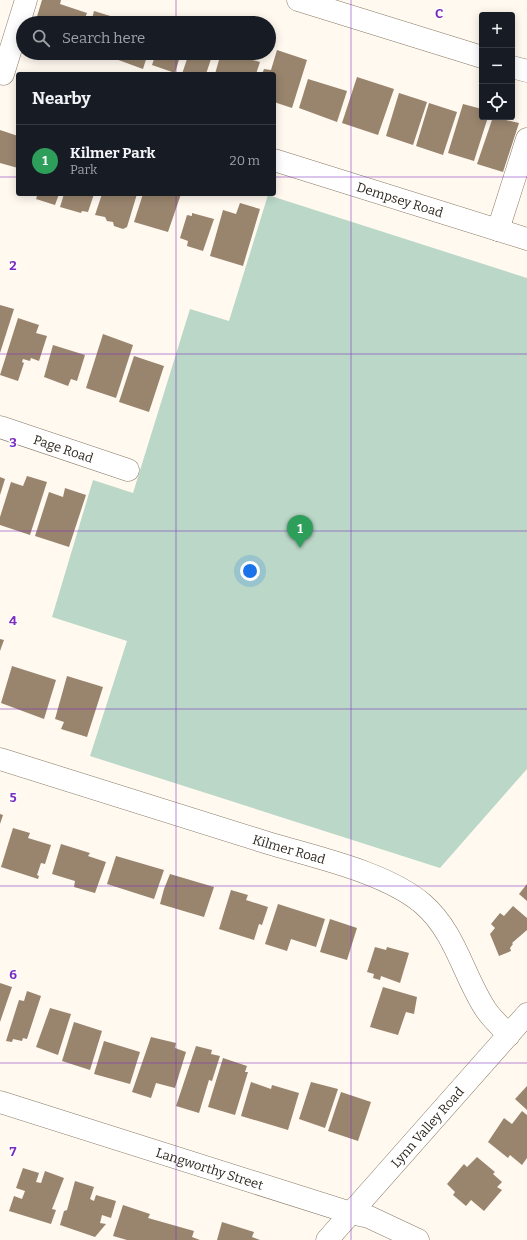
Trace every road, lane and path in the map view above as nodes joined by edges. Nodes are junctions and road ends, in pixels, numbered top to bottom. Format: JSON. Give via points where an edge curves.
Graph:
{"nodes":[{"id":1,"x":26,"y":0,"type":"edge"},
{"id":2,"x":298,"y":0,"type":"edge"},
{"id":3,"x":22,"y":16,"type":"edge"},
{"id":4,"x":16,"y":39,"type":"edge"},
{"id":5,"x":479,"y":56,"type":"edge"},
{"id":6,"x":515,"y":67,"type":"edge"},
{"id":7,"x":527,"y":71,"type":"edge"},
{"id":8,"x":7,"y":75,"type":"edge"},
{"id":9,"x":527,"y":138,"type":"edge"},
{"id":10,"x":276,"y":161,"type":"edge"},
{"id":11,"x":498,"y":230,"type":"junction"},
{"id":12,"x":527,"y":239,"type":"edge"},
{"id":13,"x":0,"y":427,"type":"edge"},
{"id":14,"x":128,"y":470,"type":"dead end"},
{"id":15,"x":0,"y":759,"type":"edge"},
{"id":16,"x":527,"y":1014,"type":"edge"},
{"id":17,"x":509,"y":1035,"type":"junction"},
{"id":18,"x":0,"y":1102,"type":"edge"},
{"id":19,"x":351,"y":1213,"type":"junction"},
{"id":20,"x":327,"y":1240,"type":"edge"},
{"id":21,"x":418,"y":1240,"type":"edge"}],
"edges":[{"from":1,"to":3,"type":"street"},
{"from":2,"to":5,"type":"street"},
{"from":4,"to":8,"type":"street"},
{"from":6,"to":7,"type":"street"},
{"from":9,"to":11,"type":"street"},
{"from":10,"to":11,"type":"street","name":"Dempsey Road"},
{"from":11,"to":12,"type":"street","name":"Dempsey Road"},
{"from":13,"to":14,"type":"street","name":"Page Road"},
{"from":15,"to":17,"type":"street","name":"Kilmer Road","via":[[339,865],[397,887],[422,903],[437,919],[456,948],[486,1009]]},
{"from":16,"to":17,"type":"street","name":"Lynn Valley Road"},
{"from":17,"to":19,"type":"street","name":"Lynn Valley Road"},
{"from":18,"to":19,"type":"street","name":"Langworthy Street"},
{"from":19,"to":20,"type":"street","name":"Lynn Valley Road"},
{"from":19,"to":21,"type":"street","name":"Langworthy Street","via":[[369,1217]]}]}
